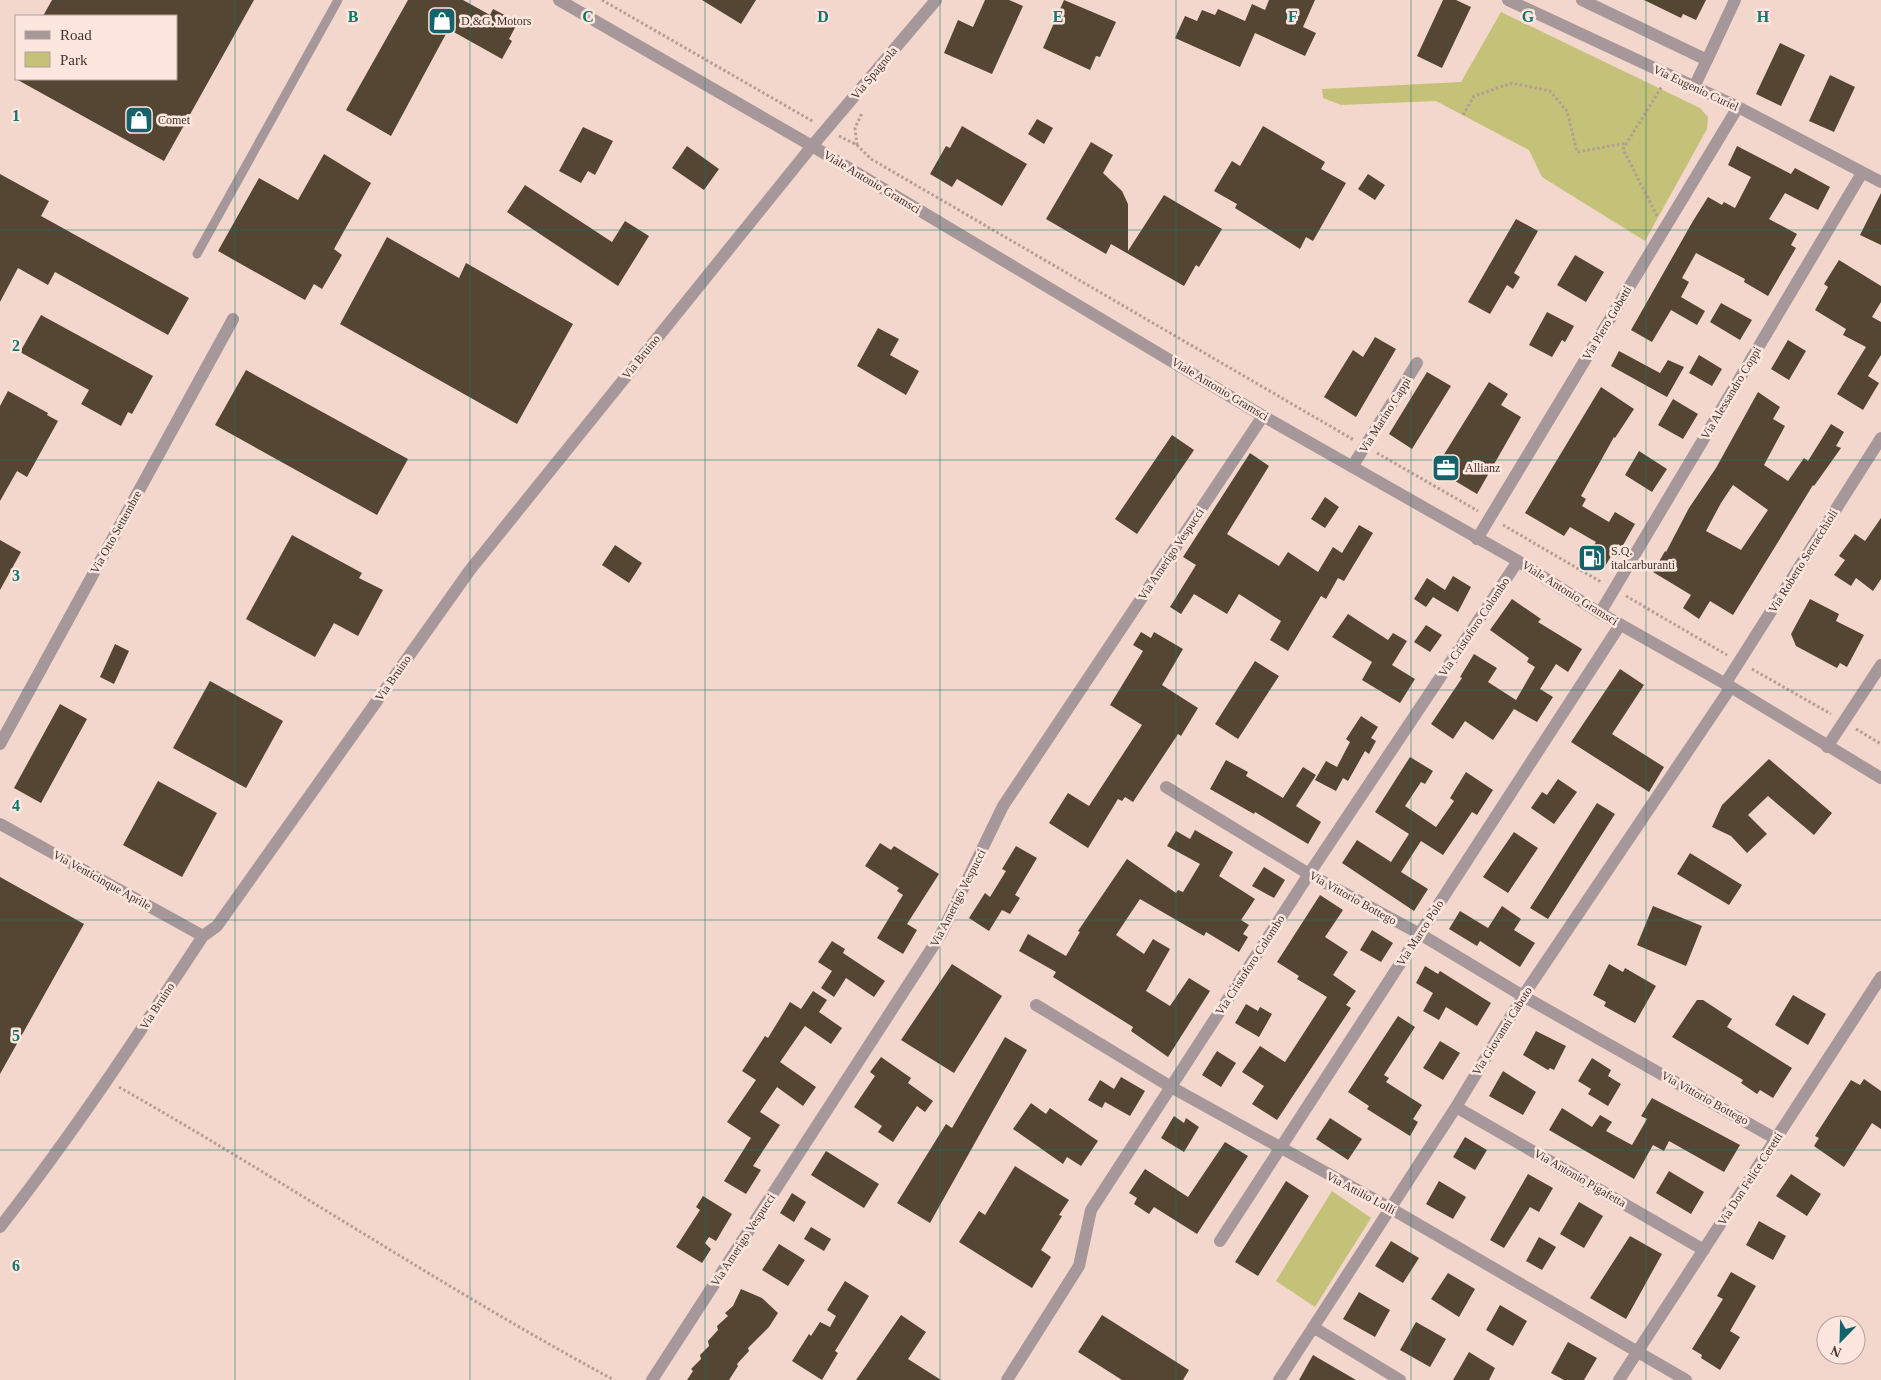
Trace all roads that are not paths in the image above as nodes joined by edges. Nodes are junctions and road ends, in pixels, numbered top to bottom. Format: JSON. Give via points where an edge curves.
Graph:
{"nodes":[{"id":1,"x":338,"y":0,"type":"edge"},
{"id":2,"x":559,"y":0,"type":"edge"},
{"id":3,"x":936,"y":0,"type":"edge"},
{"id":4,"x":1508,"y":0,"type":"edge"},
{"id":5,"x":1582,"y":0,"type":"edge"},
{"id":6,"x":1735,"y":0,"type":"edge"},
{"id":7,"x":1707,"y":60,"type":"junction"},
{"id":8,"x":1694,"y":87,"type":"junction"},
{"id":9,"x":1738,"y":107,"type":"junction"},
{"id":10,"x":812,"y":146,"type":"junction"},
{"id":11,"x":1862,"y":172,"type":"junction"},
{"id":12,"x":1881,"y":182,"type":"edge"},
{"id":13,"x":197,"y":254,"type":"dead end"},
{"id":14,"x":233,"y":318,"type":"dead end"},
{"id":15,"x":1417,"y":363,"type":"dead end"},
{"id":16,"x":1263,"y":416,"type":"junction"},
{"id":17,"x":1881,"y":438,"type":"edge"},
{"id":18,"x":1352,"y":467,"type":"junction"},
{"id":19,"x":1477,"y":539,"type":"junction"},
{"id":20,"x":1518,"y":561,"type":"junction"},
{"id":21,"x":1600,"y":613,"type":"junction"},
{"id":22,"x":1620,"y":625,"type":"junction"},
{"id":23,"x":1881,"y":665,"type":"edge"},
{"id":24,"x":1728,"y":685,"type":"junction"},
{"id":25,"x":0,"y":744,"type":"edge"},
{"id":26,"x":1827,"y":747,"type":"junction"},
{"id":27,"x":1881,"y":778,"type":"edge"},
{"id":28,"x":1166,"y":787,"type":"dead end"},
{"id":29,"x":0,"y":824,"type":"edge"},
{"id":30,"x":1309,"y":874,"type":"junction"},
{"id":31,"x":1420,"y":934,"type":"junction"},
{"id":32,"x":203,"y":936,"type":"junction"},
{"id":33,"x":1881,"y":977,"type":"edge"},
{"id":34,"x":1522,"y":996,"type":"junction"},
{"id":35,"x":1036,"y":1005,"type":"dead end"},
{"id":36,"x":1171,"y":1087,"type":"junction"},
{"id":37,"x":1456,"y":1106,"type":"junction"},
{"id":38,"x":1776,"y":1139,"type":"junction"},
{"id":39,"x":1280,"y":1149,"type":"junction"},
{"id":40,"x":1390,"y":1208,"type":"junction"},
{"id":41,"x":0,"y":1227,"type":"edge"},
{"id":42,"x":1220,"y":1241,"type":"dead end"},
{"id":43,"x":1704,"y":1250,"type":"junction"},
{"id":44,"x":1313,"y":1327,"type":"junction"},
{"id":45,"x":1637,"y":1352,"type":"junction"},
{"id":46,"x":652,"y":1380,"type":"edge"},
{"id":47,"x":1007,"y":1380,"type":"edge"},
{"id":48,"x":1279,"y":1380,"type":"edge"},
{"id":49,"x":1400,"y":1380,"type":"edge"},
{"id":50,"x":1619,"y":1380,"type":"edge"},
{"id":51,"x":1686,"y":1380,"type":"edge"}],
"edges":[{"from":1,"to":13,"type":"lane"},
{"from":2,"to":10,"type":"street","name":"Viale Antonio Gramsci"},
{"from":3,"to":10,"type":"street","name":"Via Spagnola"},
{"from":4,"to":8,"type":"street","name":"Via Eugenio Curiel"},
{"from":5,"to":7,"type":"street"},
{"from":6,"to":7,"type":"street"},
{"from":7,"to":8,"type":"street"},
{"from":8,"to":9,"type":"street","name":"Via Eugenio Curiel"},
{"from":9,"to":11,"type":"street","name":"Via Eugenio Curiel"},
{"from":9,"to":19,"type":"street","name":"Via Piero Gobetti"},
{"from":10,"to":16,"type":"street","name":"Viale Antonio Gramsci"},
{"from":10,"to":32,"type":"street","name":"Via Bruino","via":[[470,570],[218,926]]},
{"from":11,"to":12,"type":"street","name":"Via Eugenio Curiel"},
{"from":11,"to":21,"type":"street","name":"Via Alessandro Coppi"},
{"from":14,"to":25,"type":"street","name":"Via Otto Settembre"},
{"from":15,"to":18,"type":"street","name":"Via Marino Cappi"},
{"from":16,"to":18,"type":"street","name":"Viale Antonio Gramsci"},
{"from":16,"to":46,"type":"street","name":"Via Amerigo Vespucci","via":[[1003,806],[941,934]]},
{"from":17,"to":24,"type":"street","name":"Via Roberto Serracchioli"},
{"from":18,"to":19,"type":"street","name":"Viale Antonio Gramsci"},
{"from":19,"to":20,"type":"street","name":"Viale Antonio Gramsci"},
{"from":20,"to":21,"type":"street","name":"Viale Antonio Gramsci"},
{"from":20,"to":30,"type":"street","name":"Via Cristoforo Colombo"},
{"from":21,"to":22,"type":"street","name":"Viale Antonio Gramsci"},
{"from":22,"to":24,"type":"street","name":"Viale Antonio Gramsci"},
{"from":22,"to":31,"type":"street","name":"Via Marco Polo"},
{"from":23,"to":26,"type":"street"},
{"from":24,"to":26,"type":"street","name":"Viale Antonio Gramsci"},
{"from":24,"to":34,"type":"street","name":"Via Giovanni Caboto"},
{"from":26,"to":27,"type":"street","name":"Viale Antonio Gramsci"},
{"from":28,"to":30,"type":"street","name":"Via Vittorio Bottego"},
{"from":29,"to":32,"type":"street","name":"Via Venticinque Aprile"},
{"from":30,"to":31,"type":"street","name":"Via Vittorio Bottego"},
{"from":30,"to":36,"type":"street","name":"Via Cristoforo Colombo"},
{"from":31,"to":34,"type":"street","name":"Via Vittorio Bottego"},
{"from":31,"to":39,"type":"street","name":"Via Marco Polo"},
{"from":32,"to":41,"type":"street","name":"Via Bruino","via":[[108,1080]]},
{"from":33,"to":38,"type":"street","name":"Via Don Felice Ceretti"},
{"from":34,"to":37,"type":"street","name":"Via Giovanni Caboto"},
{"from":34,"to":38,"type":"street","name":"Via Vittorio Bottego"},
{"from":35,"to":36,"type":"street","name":"Via Attilio Lolli"},
{"from":36,"to":39,"type":"street","name":"Via Attilio Lolli"},
{"from":36,"to":47,"type":"street","name":"Via Cristoforo Colombo","via":[[1091,1210],[1079,1266]]},
{"from":37,"to":40,"type":"street","name":"Via Giovanni Caboto"},
{"from":37,"to":43,"type":"street","name":"Via Antonio Pigafetta"},
{"from":38,"to":43,"type":"street","name":"Via Don Felice Ceretti"},
{"from":39,"to":40,"type":"street","name":"Via Attilio Lolli"},
{"from":39,"to":42,"type":"street","name":"Via Marco Polo"},
{"from":40,"to":44,"type":"street","name":"Via Giovanni Caboto"},
{"from":40,"to":45,"type":"street","name":"Via Attilio Lolli"},
{"from":43,"to":45,"type":"street","name":"Via Don Felice Ceretti"},
{"from":44,"to":48,"type":"street","name":"Via Giovanni Caboto"},
{"from":44,"to":49,"type":"street"},
{"from":45,"to":50,"type":"street","name":"Via Don Felice Ceretti"},
{"from":45,"to":51,"type":"street","name":"Via Attilio Lolli"}]}
